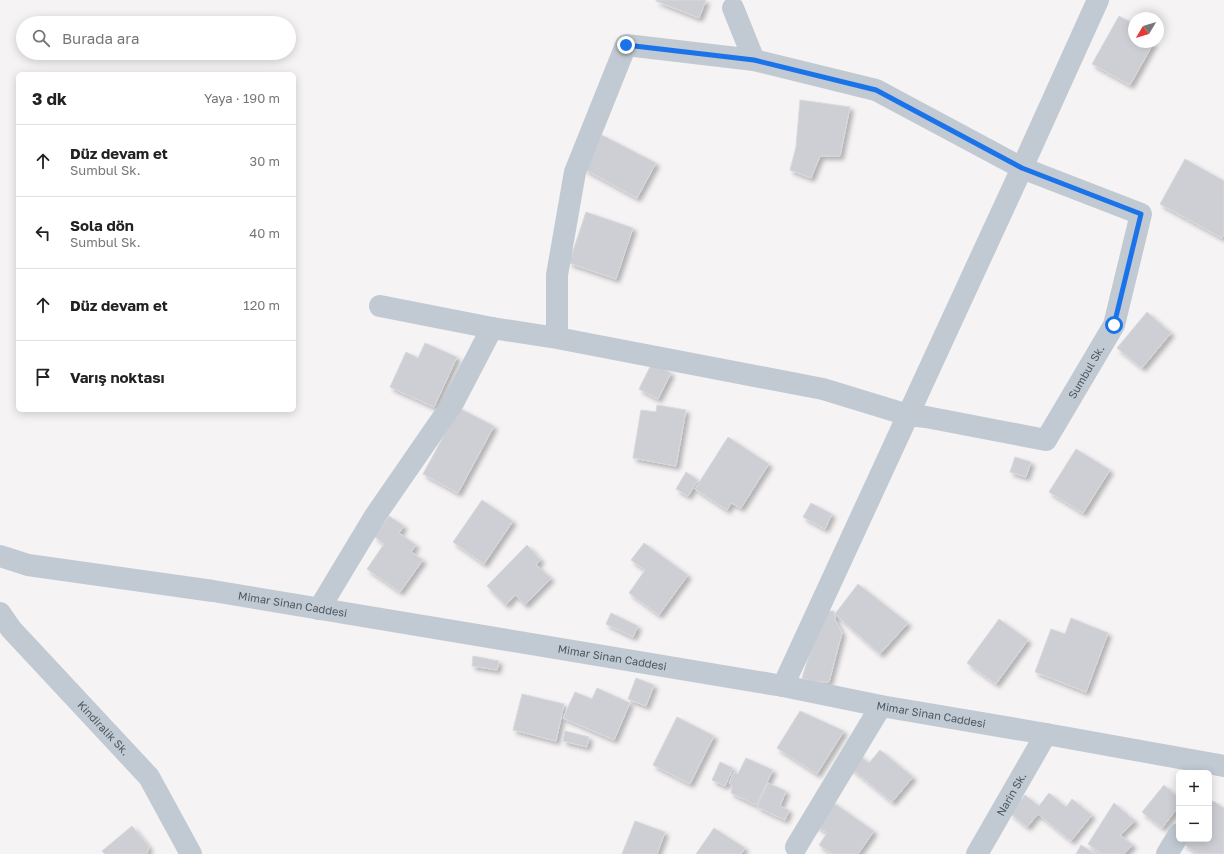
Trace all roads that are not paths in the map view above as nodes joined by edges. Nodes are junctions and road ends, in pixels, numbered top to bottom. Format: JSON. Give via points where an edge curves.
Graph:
{"nodes":[{"id":1,"x":1098,"y":0,"type":"edge"},
{"id":2,"x":733,"y":8,"type":"dead end"},
{"id":3,"x":754,"y":60,"type":"junction"},
{"id":4,"x":1022,"y":168,"type":"junction"},
{"id":5,"x":380,"y":306,"type":"dead end"},
{"id":6,"x":492,"y":328,"type":"junction"},
{"id":7,"x":557,"y":338,"type":"junction"},
{"id":8,"x":908,"y":415,"type":"junction"},
{"id":9,"x":0,"y":556,"type":"edge"},
{"id":10,"x":319,"y":609,"type":"junction"},
{"id":11,"x":0,"y":613,"type":"edge"},
{"id":12,"x":783,"y":686,"type":"junction"},
{"id":13,"x":881,"y":706,"type":"junction"},
{"id":14,"x":1046,"y":734,"type":"junction"},
{"id":15,"x":1224,"y":766,"type":"edge"},
{"id":16,"x":1196,"y":767,"type":"edge"},
{"id":17,"x":1176,"y":839,"type":"edge"},
{"id":18,"x":796,"y":847,"type":"dead end"},
{"id":19,"x":192,"y":854,"type":"edge"},
{"id":20,"x":977,"y":854,"type":"edge"},
{"id":21,"x":1167,"y":854,"type":"edge"}],
"edges":[{"from":1,"to":4,"type":"street"},
{"from":2,"to":3,"type":"street"},
{"from":3,"to":4,"type":"street","via":[[876,90]]},
{"from":3,"to":7,"type":"street","via":[[626,45],[575,172],[557,275]]},
{"from":4,"to":8,"type":"street"},
{"from":4,"to":8,"type":"street","name":"Sumbul Sk.","via":[[1141,214],[1114,325],[1046,440]]},
{"from":5,"to":6,"type":"street"},
{"from":6,"to":7,"type":"street"},
{"from":6,"to":10,"type":"street","via":[[454,403],[375,516]]},
{"from":7,"to":8,"type":"street","via":[[823,389]]},
{"from":8,"to":12,"type":"street"},
{"from":9,"to":10,"type":"street","name":"Mimar Sinan Caddesi","via":[[28,565]]},
{"from":10,"to":12,"type":"street","name":"Mimar Sinan Caddesi"},
{"from":11,"to":19,"type":"street","name":"Kindiralik Sk.","via":[[11,629],[149,777]]},
{"from":12,"to":13,"type":"street","name":"Mimar Sinan Caddesi"},
{"from":13,"to":14,"type":"street","name":"Mimar Sinan Caddesi"},
{"from":13,"to":18,"type":"street"},
{"from":14,"to":16,"type":"street","name":"Mimar Sinan Caddesi"},
{"from":14,"to":20,"type":"street","name":"Narin Sk."},
{"from":15,"to":16,"type":"street","name":"Mimar Sinan Caddesi"},
{"from":17,"to":21,"type":"street"}]}
